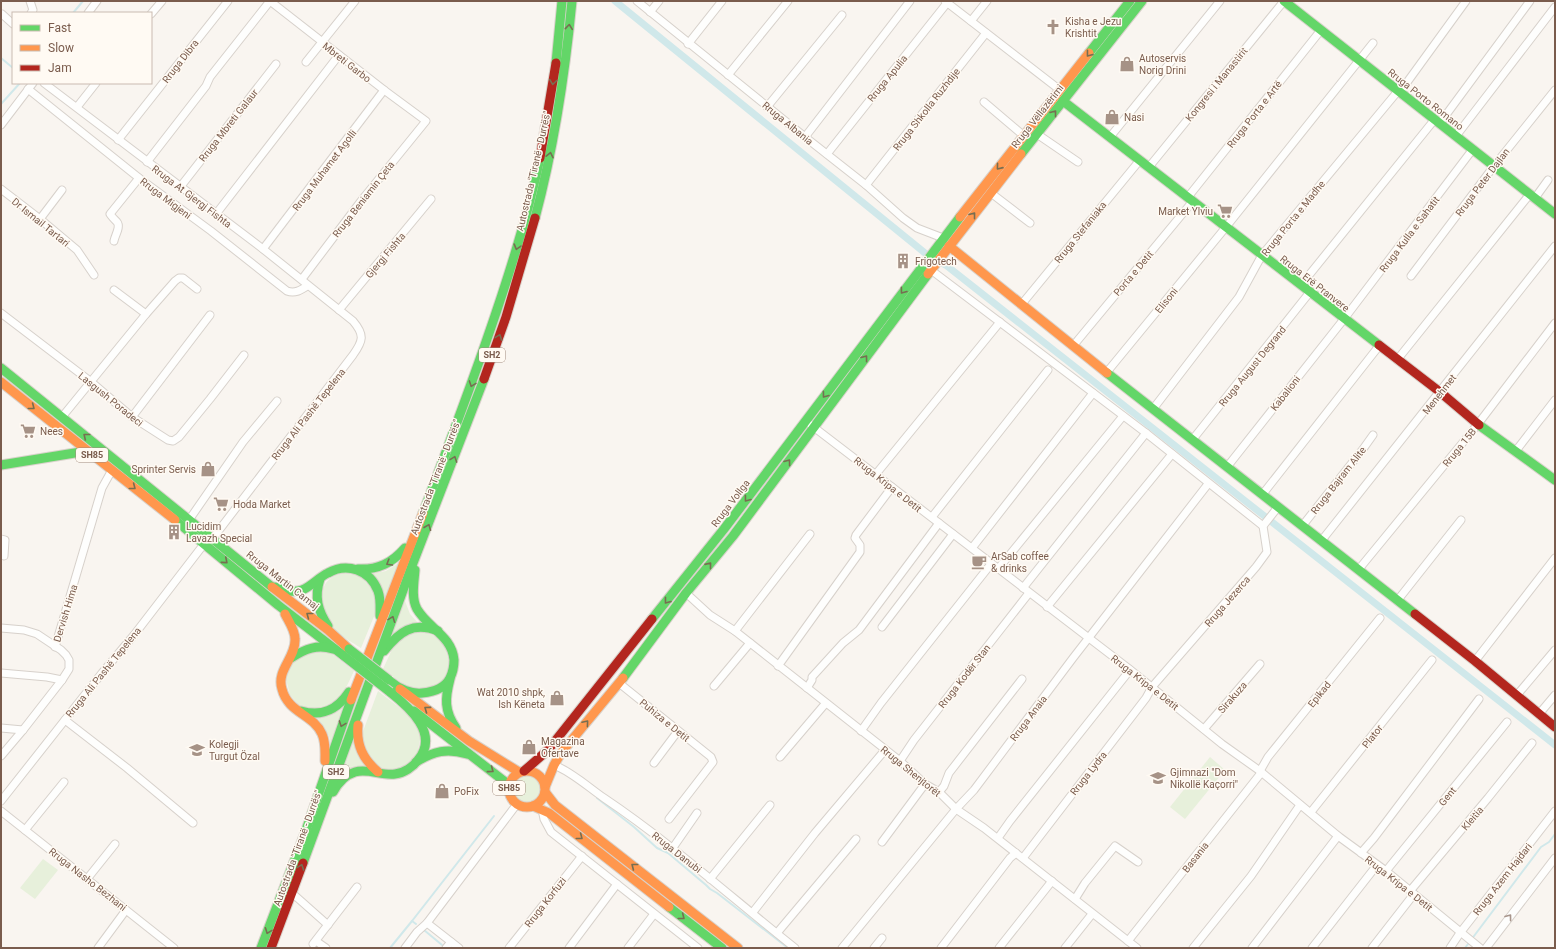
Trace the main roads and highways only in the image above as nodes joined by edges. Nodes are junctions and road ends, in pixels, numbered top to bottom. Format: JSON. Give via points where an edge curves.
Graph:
{"nodes":[{"id":1,"x":562,"y":1,"type":"edge"},
{"id":2,"x":572,"y":1,"type":"edge"},
{"id":3,"x":1130,"y":1,"type":"edge"},
{"id":4,"x":1142,"y":1,"type":"edge"},
{"id":5,"x":1284,"y":1,"type":"edge"},
{"id":6,"x":1063,"y":101,"type":"junction"},
{"id":7,"x":1555,"y":214,"type":"edge"},
{"id":8,"x":944,"y":244,"type":"junction"},
{"id":9,"x":1,"y":368,"type":"edge"},
{"id":10,"x":1,"y":382,"type":"edge"},
{"id":11,"x":87,"y":451,"type":"junction"},
{"id":12,"x":1,"y":465,"type":"edge"},
{"id":13,"x":1555,"y":480,"type":"edge"},
{"id":14,"x":411,"y":541,"type":"junction"},
{"id":15,"x":415,"y":559,"type":"junction"},
{"id":16,"x":358,"y":570,"type":"junction"},
{"id":17,"x":260,"y":578,"type":"junction"},
{"id":18,"x":320,"y":579,"type":"junction"},
{"id":19,"x":278,"y":605,"type":"junction"},
{"id":20,"x":378,"y":628,"type":"junction"},
{"id":21,"x":442,"y":634,"type":"junction"},
{"id":22,"x":337,"y":637,"type":"junction"},
{"id":23,"x":344,"y":652,"type":"junction"},
{"id":24,"x":291,"y":658,"type":"junction"},
{"id":25,"x":373,"y":669,"type":"junction"},
{"id":26,"x":360,"y":674,"type":"junction"},
{"id":27,"x":450,"y":679,"type":"junction"},
{"id":28,"x":392,"y":687,"type":"junction"},
{"id":29,"x":363,"y":700,"type":"junction"},
{"id":30,"x":403,"y":702,"type":"junction"},
{"id":31,"x":294,"y":708,"type":"junction"},
{"id":32,"x":1555,"y":727,"type":"edge"},
{"id":33,"x":469,"y":741,"type":"junction"},
{"id":34,"x":473,"y":756,"type":"junction"},
{"id":35,"x":416,"y":762,"type":"junction"},
{"id":36,"x":378,"y":772,"type":"junction"},
{"id":37,"x":521,"y":772,"type":"junction"},
{"id":38,"x":321,"y":784,"type":"junction"},
{"id":39,"x":509,"y":785,"type":"junction"},
{"id":40,"x":545,"y":789,"type":"junction"},
{"id":41,"x":538,"y":808,"type":"junction"},
{"id":42,"x":310,"y":845,"type":"junction"},
{"id":43,"x":262,"y":948,"type":"edge"},
{"id":44,"x":271,"y":948,"type":"edge"},
{"id":45,"x":722,"y":948,"type":"edge"},
{"id":46,"x":738,"y":948,"type":"edge"}],
"edges":[{"from":1,"to":14,"type":"main road","name":"Autostrada \"Tiranë - Durrës\"","number":"SH2","one_way":true,"via":[[552,90],[528,210],[491,331]]},
{"from":15,"to":2,"type":"main road","name":"Autostrada \"Tiranë - Durrës\"","number":"SH2","one_way":true,"via":[[499,336],[523,264],[542,194],[556,127]]},
{"from":3,"to":8,"type":"main road","name":"Rruga Vëllazërimi","one_way":true,"via":[[1024,136]]},
{"from":4,"to":6,"type":"main road","name":"Rruga Vëllazërimi"},
{"from":5,"to":7,"type":"main road","name":"Rruga Porto Romano"},
{"from":8,"to":6,"type":"main road","name":"Rruga Vëllazërimi","one_way":true,"via":[[991,193]]},
{"from":6,"to":13,"type":"main road","name":"Rruga Erë Pranvere","via":[[1478,424]]},
{"from":8,"to":32,"type":"main road","via":[[1359,569]]},
{"from":8,"to":37,"type":"main road","name":"Rruga Vollga","one_way":true,"via":[[926,260],[724,529],[553,744]]},
{"from":40,"to":8,"type":"main road","one_way":true,"via":[[561,753],[733,536],[932,269]]},
{"from":17,"to":9,"type":"main road","name":"Rruga Martin Camaj","number":"SH85","one_way":true},
{"from":10,"to":11,"type":"main road","name":"Rruga Martin Camaj","number":"SH85","one_way":true},
{"from":11,"to":12,"type":"main road"},
{"from":11,"to":19,"type":"main road","name":"Rruga Martin Camaj","number":"SH85","one_way":true},
{"from":14,"to":16,"type":"main road","one_way":true,"via":[[397,558],[388,564],[372,570]]},
{"from":14,"to":20,"type":"main road","name":"Autostrada \"Tiranë - Durrës\"","number":"SH2"},
{"from":15,"to":21,"type":"main road","via":[[413,594],[417,609]]},
{"from":25,"to":15,"type":"main road","name":"Autostrada \"Tiranë - Durrës\"","number":"SH2","one_way":true},
{"from":16,"to":18,"type":"main road","via":[[340,568],[330,571]]},
{"from":16,"to":20,"type":"main road","via":[[371,579],[378,591]]},
{"from":17,"to":18,"type":"main road","via":[[279,589],[294,591],[307,588]]},
{"from":22,"to":17,"type":"main road","name":"Rruga Martin Camaj","number":"SH85","one_way":true},
{"from":18,"to":22,"type":"main road","via":[[316,593],[318,609]]},
{"from":19,"to":23,"type":"main road","name":"Rruga Martin Camaj","number":"SH85"},
{"from":19,"to":24,"type":"main road","via":[[294,631],[296,642]]},
{"from":20,"to":26,"type":"main road","name":"Autostrada \"Tiranë - Durrës\"","number":"SH2"},
{"from":21,"to":25,"type":"main road","via":[[427,627],[406,630],[391,642]]},
{"from":21,"to":27,"type":"main road","via":[[454,656]]},
{"from":22,"to":23,"type":"main road","name":"Rruga Martin Camaj","number":"SH85"},
{"from":23,"to":24,"type":"main road","via":[[327,646],[312,647]]},
{"from":23,"to":28,"type":"main road","name":"Rruga Martin Camaj","number":"SH85","bridge":true},
{"from":24,"to":31,"type":"main road","via":[[283,670],[281,685],[286,699]]},
{"from":25,"to":29,"type":"main road","name":"Autostrada \"Tiranë - Durrës\"","number":"SH2"},
{"from":26,"to":31,"type":"main road","via":[[345,699],[330,711],[312,714]]},
{"from":26,"to":38,"type":"main road","name":"Autostrada \"Tiranë - Durrës\"","number":"SH2","one_way":true},
{"from":27,"to":28,"type":"main road","via":[[440,688],[427,693]]},
{"from":27,"to":33,"type":"main road","via":[[445,702],[447,714]]},
{"from":28,"to":30,"type":"main road","name":"Rruga Martin Camaj","number":"SH85"},
{"from":33,"to":28,"type":"main road","name":"Rruga Martin Camaj","number":"SH85","one_way":true},
{"from":29,"to":36,"type":"main road","via":[[357,728],[358,743],[363,757]]},
{"from":29,"to":42,"type":"main road","name":"Autostrada \"Tiranë - Durrës\"","number":"SH2"},
{"from":30,"to":34,"type":"main road","name":"Rruga Martin Camaj","number":"SH85"},
{"from":30,"to":35,"type":"main road","via":[[418,719],[425,734],[424,749]]},
{"from":31,"to":38,"type":"main road","via":[[316,725],[324,736],[325,757]]},
{"from":33,"to":37,"type":"main road","name":"Rruga Martin Camaj","number":"SH85"},
{"from":34,"to":35,"type":"main road","via":[[444,750]]},
{"from":34,"to":39,"type":"main road","name":"Rruga Martin Camaj","number":"SH85","one_way":true},
{"from":35,"to":36,"type":"main road","via":[[409,769],[399,773]]},
{"from":36,"to":42,"type":"main road","via":[[358,771],[340,781]]},
{"from":37,"to":39,"type":"main road","number":"SH85"},
{"from":37,"to":40,"type":"main road","number":"SH85","via":[[530,770],[537,773],[543,779]]},
{"from":38,"to":43,"type":"main road","name":"Autostrada \"Tiranë - Durrës\"","number":"SH2","one_way":true},
{"from":39,"to":41,"type":"main road","number":"SH85","via":[[510,796],[518,804]]},
{"from":40,"to":41,"type":"main road","number":"SH85"},
{"from":46,"to":40,"type":"main road","one_way":true,"via":[[554,805]]},
{"from":41,"to":45,"type":"main road","one_way":true,"via":[[549,813]]},
{"from":44,"to":42,"type":"main road","name":"Autostrada \"Tiranë - Durrës\"","number":"SH2","one_way":true}]}
